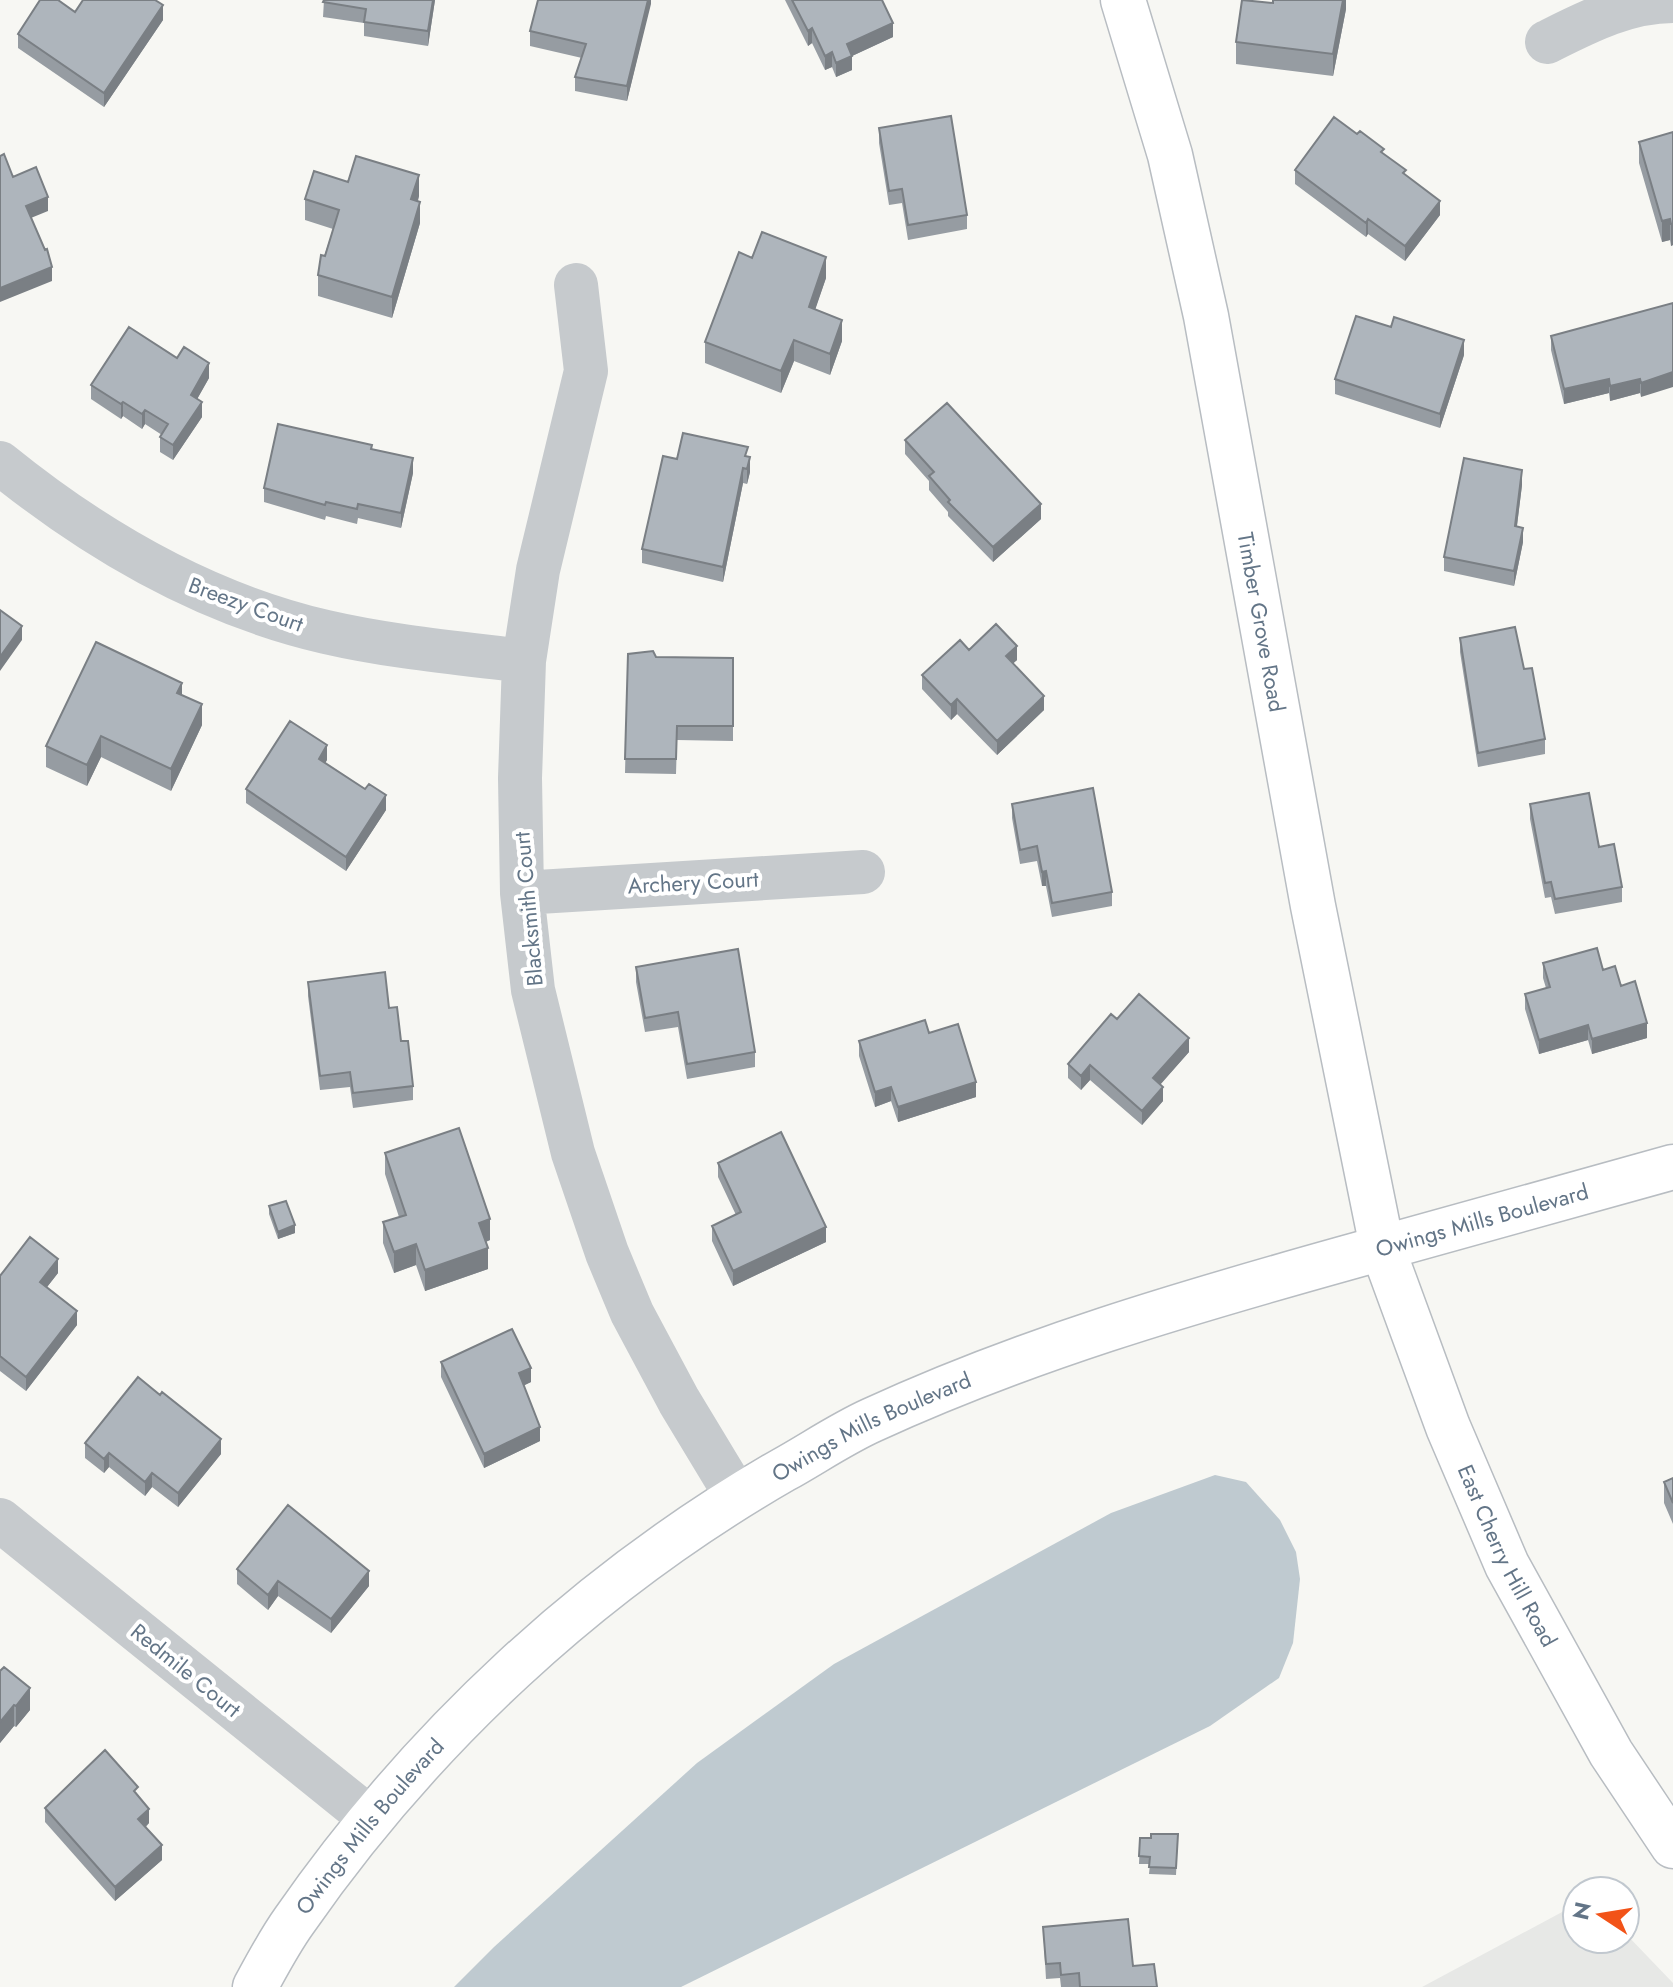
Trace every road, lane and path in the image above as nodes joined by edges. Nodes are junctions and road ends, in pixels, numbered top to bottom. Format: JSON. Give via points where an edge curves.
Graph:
{"nodes":[{"id":1,"x":1123,"y":0,"type":"edge"},
{"id":2,"x":1673,"y":1,"type":"edge"},
{"id":3,"x":1547,"y":42,"type":"dead end"},
{"id":4,"x":576,"y":285,"type":"dead end"},
{"id":5,"x":0,"y":463,"type":"edge"},
{"id":6,"x":524,"y":661,"type":"junction"},
{"id":7,"x":863,"y":872,"type":"dead end"},
{"id":8,"x":522,"y":893,"type":"junction"},
{"id":9,"x":1673,"y":1167,"type":"edge"},
{"id":10,"x":1382,"y":1247,"type":"junction"},
{"id":11,"x":737,"y":1497,"type":"junction"},
{"id":12,"x":0,"y":1520,"type":"edge"},
{"id":13,"x":371,"y":1819,"type":"junction"},
{"id":14,"x":1673,"y":1846,"type":"edge"},
{"id":15,"x":255,"y":1987,"type":"edge"}],
"edges":[{"from":1,"to":10,"type":"main road","name":"Timber Grove Road","via":[[1170,155],[1206,316],[1310,891]]},
{"from":2,"to":3,"type":"street","via":[[1599,16]]},
{"from":4,"to":6,"type":"street","name":"Blacksmith Court","via":[[586,371],[538,570]]},
{"from":5,"to":6,"type":"street","name":"Breezy Court","via":[[114,546],[260,613],[398,646]]},
{"from":6,"to":8,"type":"street","name":"Blacksmith Court"},
{"from":7,"to":8,"type":"street","name":"Archery Court"},
{"from":8,"to":11,"type":"street","name":"Blacksmith Court","via":[[533,990],[551,1070],[607,1253],[665,1376]]},
{"from":9,"to":10,"type":"main road","name":"Owings Mills Boulevard"},
{"from":10,"to":11,"type":"main road","name":"Owings Mills Boulevard","via":[[1211,1295],[979,1374],[868,1422]]},
{"from":10,"to":14,"type":"main road","name":"East Cherry Hill Road","via":[[1448,1427],[1507,1565],[1611,1753]]},
{"from":11,"to":13,"type":"main road","name":"Owings Mills Boulevard","via":[[627,1572],[528,1653]]},
{"from":12,"to":13,"type":"street","name":"Redmile Court"},
{"from":13,"to":15,"type":"main road","name":"Owings Mills Boulevard","via":[[292,1923]]}]}
